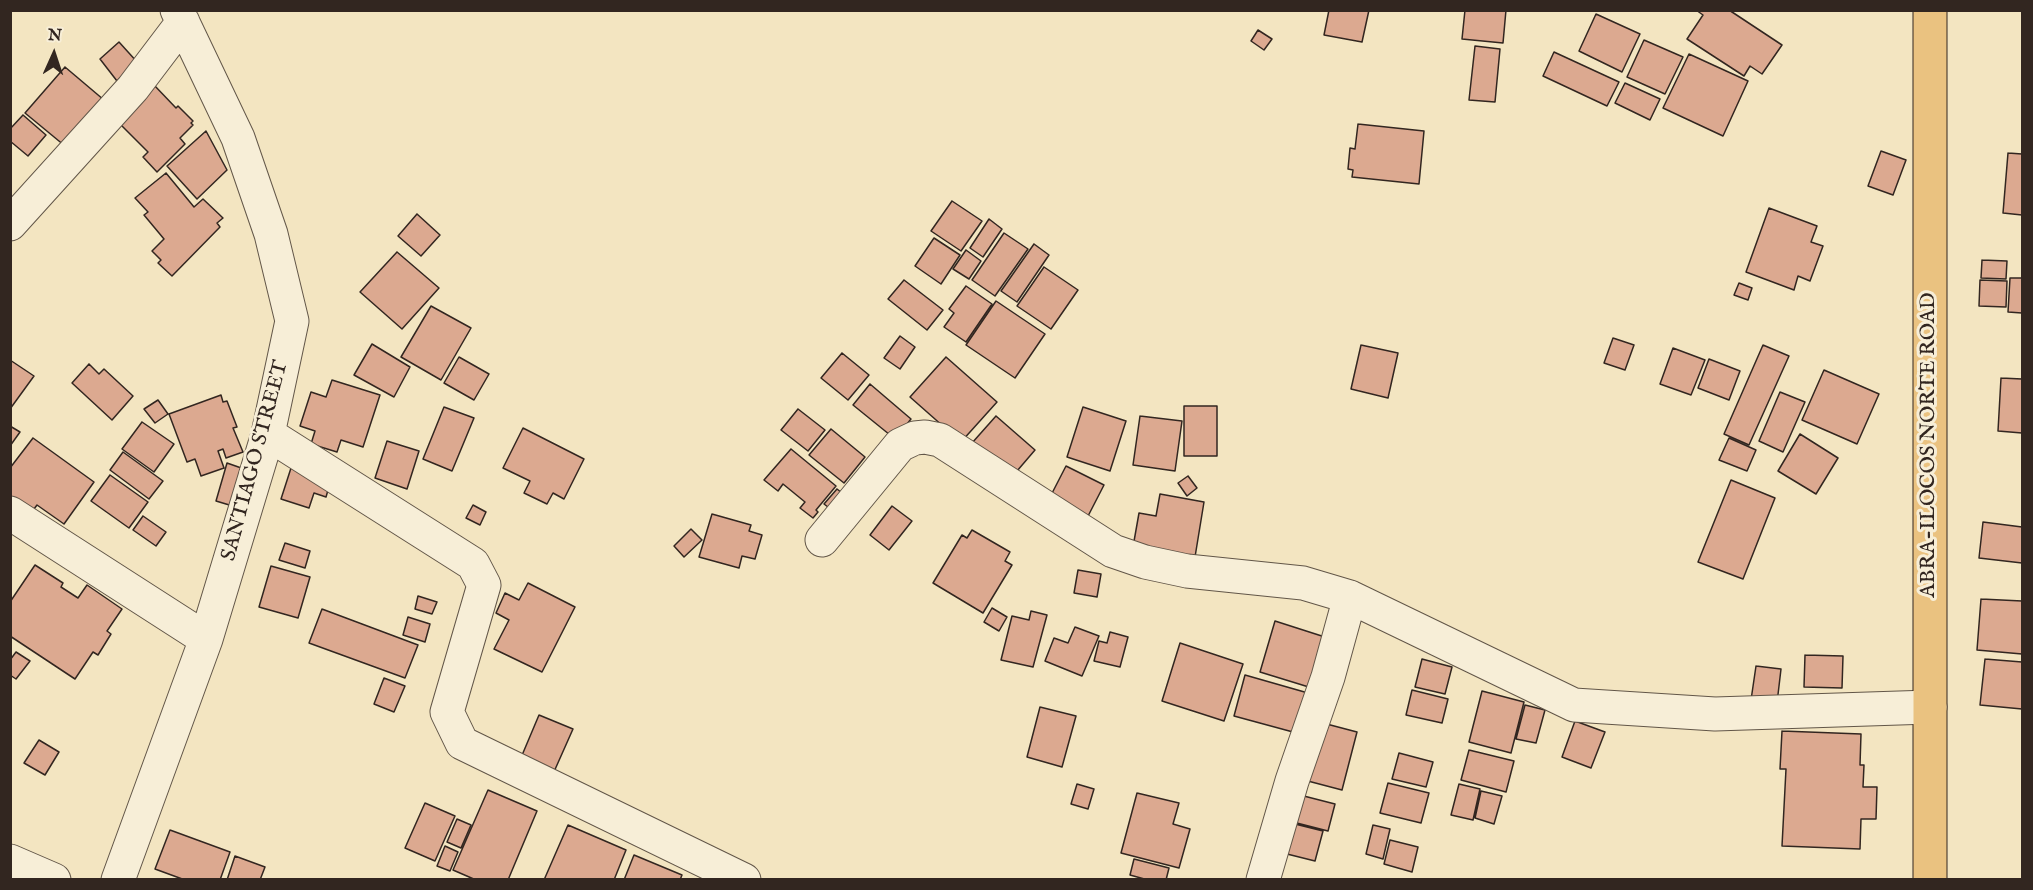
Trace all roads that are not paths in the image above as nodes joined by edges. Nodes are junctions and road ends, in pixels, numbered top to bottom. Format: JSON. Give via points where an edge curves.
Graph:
{"nodes":[{"id":1,"x":1930,"y":10,"type":"edge"},
{"id":2,"x":180,"y":16,"type":"edge"},
{"id":3,"x":10,"y":224,"type":"edge"},
{"id":4,"x":268,"y":434,"type":"junction"},
{"id":5,"x":10,"y":513,"type":"edge"},
{"id":6,"x":822,"y":540,"type":"dead end"},
{"id":7,"x":1350,"y":597,"type":"junction"},
{"id":8,"x":206,"y":639,"type":"junction"},
{"id":9,"x":1930,"y":707,"type":"junction"},
{"id":10,"x":10,"y":861,"type":"edge"},
{"id":11,"x":54,"y":879,"type":"edge"},
{"id":12,"x":118,"y":879,"type":"edge"},
{"id":13,"x":744,"y":879,"type":"edge"},
{"id":14,"x":1263,"y":879,"type":"edge"},
{"id":15,"x":1930,"y":879,"type":"edge"}],
"edges":[{"from":1,"to":9,"type":"main road","name":"ABRA-ILOCOS NORTE ROAD"},
{"from":2,"to":3,"type":"street","via":[[134,88]]},
{"from":2,"to":4,"type":"street","name":"SANTIAGO STREET","via":[[238,138],[271,234],[292,321]]},
{"from":4,"to":8,"type":"street","name":"SANTIAGO STREET"},
{"from":4,"to":13,"type":"street","via":[[472,564],[484,585],[447,712],[462,743]]},
{"from":5,"to":8,"type":"street"},
{"from":6,"to":7,"type":"street","via":[[900,445],[925,437],[940,440],[1113,551],[1187,571],[1303,583]]},
{"from":7,"to":9,"type":"street","via":[[1574,705],[1715,714]]},
{"from":7,"to":14,"type":"street"},
{"from":8,"to":12,"type":"street","name":"SANTIAGO STREET"},
{"from":9,"to":15,"type":"main road","name":"ABRA-ILOCOS NORTE ROAD"},
{"from":10,"to":11,"type":"street"}]}
